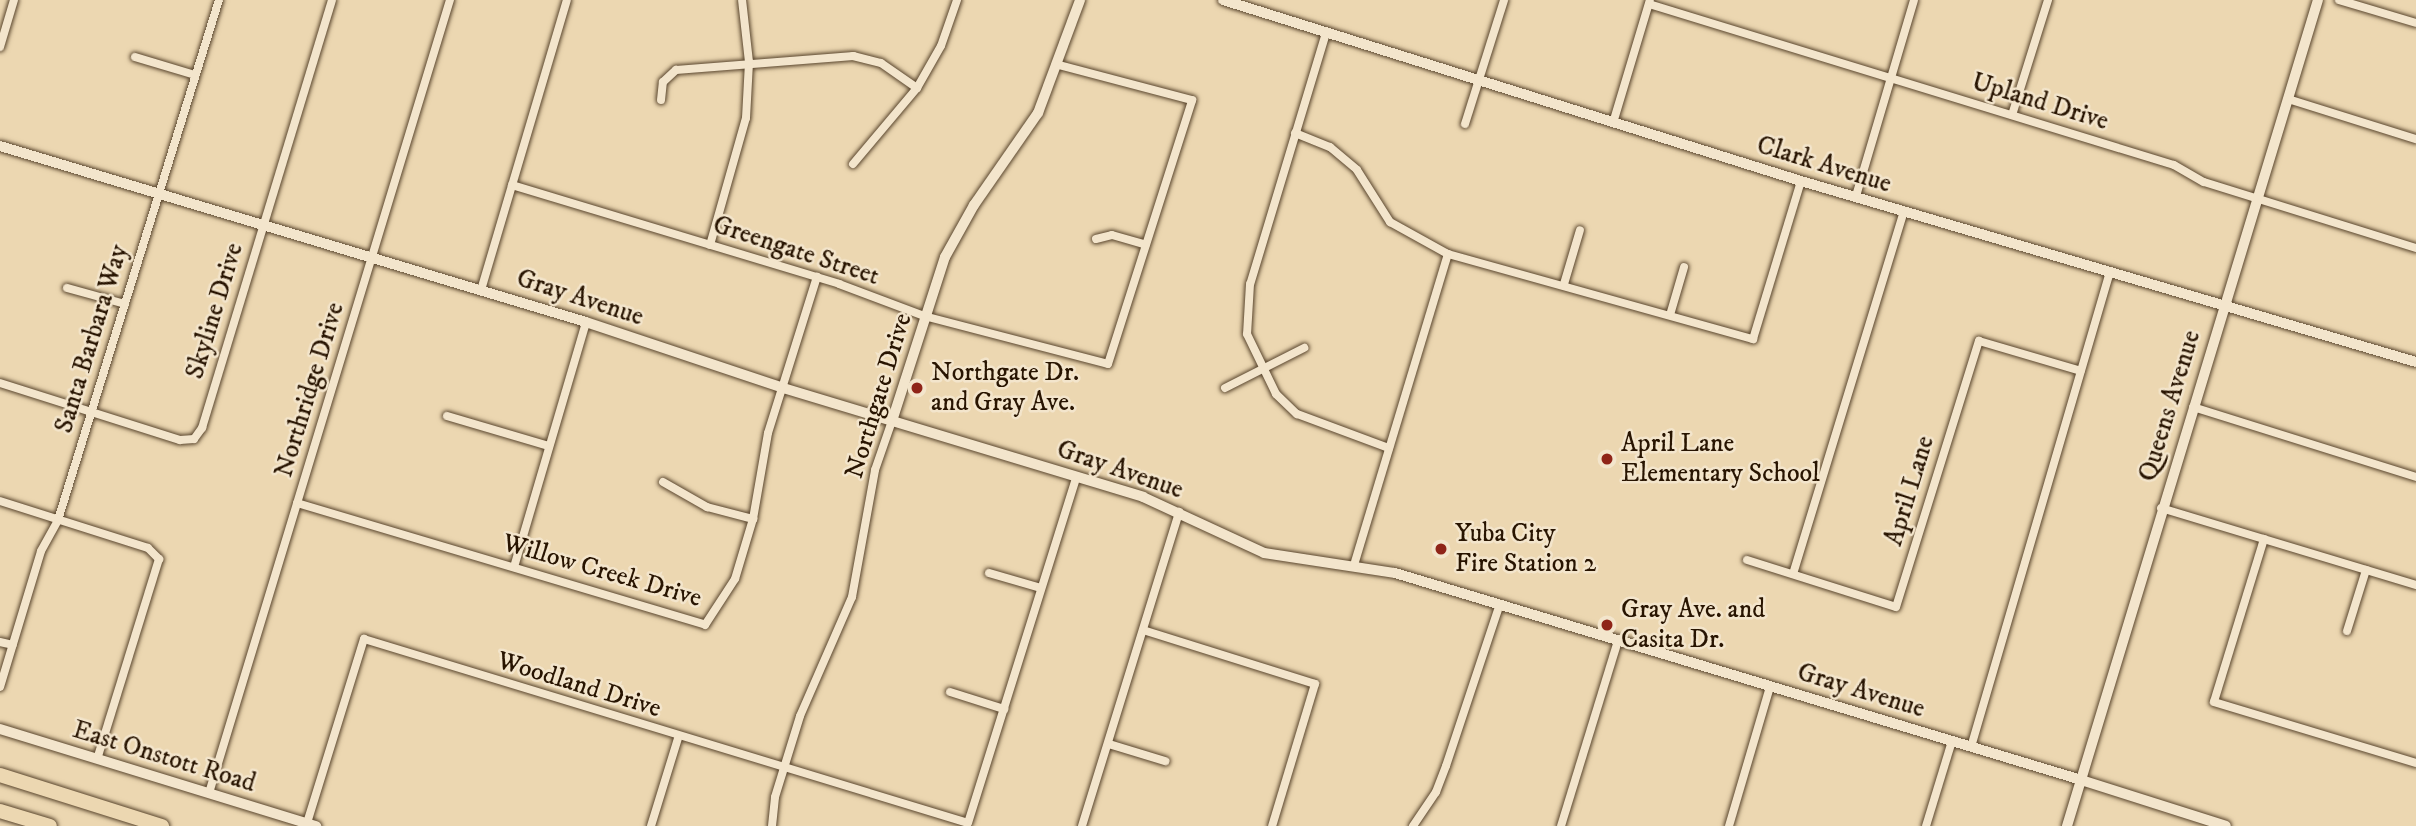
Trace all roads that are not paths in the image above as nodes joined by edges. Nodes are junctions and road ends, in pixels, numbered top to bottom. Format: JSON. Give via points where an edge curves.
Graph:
{"nodes":[{"id":1,"x":14,"y":0,"type":"edge"},
{"id":2,"x":219,"y":0,"type":"edge"},
{"id":3,"x":332,"y":0,"type":"edge"},
{"id":4,"x":450,"y":0,"type":"edge"},
{"id":5,"x":567,"y":0,"type":"edge"},
{"id":6,"x":742,"y":0,"type":"edge"},
{"id":7,"x":957,"y":0,"type":"edge"},
{"id":8,"x":1080,"y":0,"type":"edge"},
{"id":9,"x":1223,"y":0,"type":"edge"},
{"id":10,"x":1504,"y":0,"type":"edge"},
{"id":11,"x":1914,"y":0,"type":"edge"},
{"id":12,"x":2048,"y":0,"type":"edge"},
{"id":13,"x":2318,"y":0,"type":"edge"},
{"id":14,"x":2339,"y":0,"type":"edge"},
{"id":15,"x":1650,"y":2,"type":"edge"},
{"id":16,"x":2416,"y":23,"type":"edge"},
{"id":17,"x":1326,"y":33,"type":"junction"},
{"id":18,"x":0,"y":47,"type":"edge"},
{"id":19,"x":135,"y":57,"type":"dead end"},
{"id":20,"x":750,"y":62,"type":"junction"},
{"id":21,"x":1059,"y":65,"type":"junction"},
{"id":22,"x":195,"y":75,"type":"junction"},
{"id":23,"x":1890,"y":78,"type":"junction"},
{"id":24,"x":1479,"y":81,"type":"junction"},
{"id":25,"x":917,"y":88,"type":"junction"},
{"id":26,"x":2288,"y":99,"type":"junction"},
{"id":27,"x":661,"y":100,"type":"dead end"},
{"id":28,"x":2012,"y":115,"type":"junction"},
{"id":29,"x":1613,"y":123,"type":"junction"},
{"id":30,"x":1465,"y":124,"type":"dead end"},
{"id":31,"x":1295,"y":133,"type":"junction"},
{"id":32,"x":2416,"y":139,"type":"edge"},
{"id":33,"x":0,"y":146,"type":"edge"},
{"id":34,"x":853,"y":164,"type":"dead end"},
{"id":35,"x":1801,"y":181,"type":"junction"},
{"id":36,"x":512,"y":185,"type":"junction"},
{"id":37,"x":159,"y":193,"type":"junction"},
{"id":38,"x":1856,"y":196,"type":"junction"},
{"id":39,"x":2257,"y":198,"type":"junction"},
{"id":40,"x":1904,"y":211,"type":"junction"},
{"id":41,"x":263,"y":224,"type":"junction"},
{"id":42,"x":1580,"y":230,"type":"dead end"},
{"id":43,"x":1096,"y":239,"type":"dead end"},
{"id":44,"x":710,"y":244,"type":"junction"},
{"id":45,"x":1146,"y":245,"type":"junction"},
{"id":46,"x":2416,"y":248,"type":"edge"},
{"id":47,"x":1448,"y":254,"type":"junction"},
{"id":48,"x":373,"y":257,"type":"junction"},
{"id":49,"x":1684,"y":267,"type":"dead end"},
{"id":50,"x":2110,"y":273,"type":"junction"},
{"id":51,"x":817,"y":277,"type":"junction"},
{"id":52,"x":1564,"y":284,"type":"junction"},
{"id":53,"x":67,"y":288,"type":"dead end"},
{"id":54,"x":481,"y":290,"type":"junction"},
{"id":55,"x":125,"y":304,"type":"junction"},
{"id":56,"x":2225,"y":304,"type":"junction"},
{"id":57,"x":1670,"y":315,"type":"junction"},
{"id":58,"x":924,"y":316,"type":"junction"},
{"id":59,"x":586,"y":322,"type":"junction"},
{"id":60,"x":1304,"y":348,"type":"dead end"},
{"id":61,"x":2416,"y":362,"type":"edge"},
{"id":62,"x":1261,"y":369,"type":"junction"},
{"id":63,"x":2081,"y":371,"type":"junction"},
{"id":64,"x":0,"y":383,"type":"edge"},
{"id":65,"x":783,"y":388,"type":"junction"},
{"id":66,"x":1225,"y":388,"type":"dead end"},
{"id":67,"x":2193,"y":407,"type":"junction"},
{"id":68,"x":92,"y":412,"type":"junction"},
{"id":69,"x":447,"y":416,"type":"dead end"},
{"id":70,"x":892,"y":421,"type":"junction"},
{"id":71,"x":549,"y":446,"type":"junction"},
{"id":72,"x":1389,"y":448,"type":"junction"},
{"id":73,"x":2416,"y":477,"type":"edge"},
{"id":74,"x":1076,"y":478,"type":"junction"},
{"id":75,"x":663,"y":482,"type":"dead end"},
{"id":76,"x":0,"y":501,"type":"edge"},
{"id":77,"x":297,"y":503,"type":"junction"},
{"id":78,"x":2161,"y":508,"type":"junction"},
{"id":79,"x":1179,"y":512,"type":"junction"},
{"id":80,"x":753,"y":519,"type":"junction"},
{"id":81,"x":58,"y":520,"type":"junction"},
{"id":82,"x":2264,"y":539,"type":"junction"},
{"id":83,"x":1747,"y":560,"type":"dead end"},
{"id":84,"x":1354,"y":565,"type":"junction"},
{"id":85,"x":514,"y":567,"type":"junction"},
{"id":86,"x":2366,"y":570,"type":"junction"},
{"id":87,"x":989,"y":573,"type":"dead end"},
{"id":88,"x":1793,"y":574,"type":"junction"},
{"id":89,"x":2416,"y":585,"type":"edge"},
{"id":90,"x":1041,"y":588,"type":"junction"},
{"id":91,"x":1500,"y":604,"type":"junction"},
{"id":92,"x":1146,"y":631,"type":"junction"},
{"id":93,"x":2347,"y":631,"type":"dead end"},
{"id":94,"x":1618,"y":641,"type":"junction"},
{"id":95,"x":0,"y":642,"type":"edge"},
{"id":96,"x":13,"y":645,"type":"junction"},
{"id":97,"x":0,"y":687,"type":"edge"},
{"id":98,"x":1770,"y":687,"type":"junction"},
{"id":99,"x":950,"y":692,"type":"dead end"},
{"id":100,"x":1004,"y":709,"type":"junction"},
{"id":101,"x":0,"y":729,"type":"edge"},
{"id":102,"x":678,"y":738,"type":"junction"},
{"id":103,"x":1952,"y":741,"type":"junction"},
{"id":104,"x":1109,"y":744,"type":"junction"},
{"id":105,"x":1971,"y":747,"type":"junction"},
{"id":106,"x":97,"y":759,"type":"junction"},
{"id":107,"x":1165,"y":761,"type":"dead end"},
{"id":108,"x":2416,"y":763,"type":"edge"},
{"id":109,"x":783,"y":769,"type":"junction"},
{"id":110,"x":0,"y":775,"type":"edge"},
{"id":111,"x":2078,"y":779,"type":"junction"},
{"id":112,"x":209,"y":793,"type":"junction"},
{"id":113,"x":0,"y":811,"type":"edge"},
{"id":114,"x":312,"y":825,"type":"edge"},
{"id":115,"x":2223,"y":825,"type":"edge"},
{"id":116,"x":50,"y":826,"type":"edge"},
{"id":117,"x":162,"y":826,"type":"edge"},
{"id":118,"x":651,"y":826,"type":"edge"},
{"id":119,"x":772,"y":826,"type":"edge"},
{"id":120,"x":1082,"y":826,"type":"edge"},
{"id":121,"x":1272,"y":826,"type":"edge"},
{"id":122,"x":1413,"y":826,"type":"edge"},
{"id":123,"x":1561,"y":826,"type":"edge"},
{"id":124,"x":1729,"y":826,"type":"edge"},
{"id":125,"x":1926,"y":826,"type":"edge"},
{"id":126,"x":2067,"y":826,"type":"edge"}],
"edges":[{"from":1,"to":18,"type":"street"},
{"from":2,"to":22,"type":"street","name":"Santa Barbara Way"},
{"from":3,"to":41,"type":"street","name":"Skyline Drive"},
{"from":4,"to":48,"type":"street","name":"Northridge Drive"},
{"from":5,"to":36,"type":"street"},
{"from":6,"to":20,"type":"street"},
{"from":7,"to":25,"type":"street","via":[[941,46]]},
{"from":8,"to":21,"type":"street","name":"Northgate Drive"},
{"from":9,"to":17,"type":"street","name":"Clark Avenue"},
{"from":10,"to":24,"type":"street"},
{"from":11,"to":23,"type":"street"},
{"from":12,"to":28,"type":"street"},
{"from":13,"to":26,"type":"main road","name":"Queens Avenue"},
{"from":14,"to":16,"type":"street"},
{"from":15,"to":23,"type":"street","name":"Upland Drive"},
{"from":15,"to":29,"type":"street"},
{"from":17,"to":24,"type":"street","name":"Clark Avenue"},
{"from":17,"to":31,"type":"street"},
{"from":19,"to":22,"type":"street"},
{"from":20,"to":25,"type":"street","via":[[853,56],[881,63]]},
{"from":20,"to":27,"type":"street","via":[[676,70],[663,82]]},
{"from":20,"to":44,"type":"street","via":[[742,140]]},
{"from":21,"to":45,"type":"street","via":[[1192,100]]},
{"from":21,"to":58,"type":"street","name":"Northgate Drive","via":[[1030,127],[954,239]]},
{"from":22,"to":37,"type":"street","name":"Santa Barbara Way"},
{"from":23,"to":28,"type":"street","name":"Upland Drive"},
{"from":23,"to":38,"type":"street"},
{"from":24,"to":29,"type":"street","name":"Clark Avenue"},
{"from":24,"to":30,"type":"street"},
{"from":25,"to":34,"type":"street"},
{"from":26,"to":32,"type":"street"},
{"from":26,"to":39,"type":"main road","name":"Queens Avenue"},
{"from":28,"to":39,"type":"street","name":"Upland Drive","via":[[2174,165],[2204,181]]},
{"from":29,"to":35,"type":"street","name":"Clark Avenue"},
{"from":31,"to":47,"type":"street","via":[[1330,147],[1357,170],[1390,222]]},
{"from":31,"to":62,"type":"street","via":[[1250,284],[1247,334]]},
{"from":33,"to":37,"type":"street","name":"Gray Avenue"},
{"from":35,"to":38,"type":"street","name":"Clark Avenue"},
{"from":35,"to":57,"type":"street","via":[[1753,339]]},
{"from":36,"to":44,"type":"street","name":"Greengate Street"},
{"from":36,"to":54,"type":"street"},
{"from":37,"to":41,"type":"street","name":"Gray Avenue"},
{"from":37,"to":55,"type":"street","name":"Santa Barbara Way"},
{"from":38,"to":40,"type":"street","name":"Clark Avenue"},
{"from":39,"to":46,"type":"street","name":"Upland Drive"},
{"from":39,"to":56,"type":"main road","name":"Queens Avenue"},
{"from":40,"to":50,"type":"street","name":"Clark Avenue"},
{"from":40,"to":88,"type":"street"},
{"from":41,"to":48,"type":"street","name":"Gray Avenue"},
{"from":41,"to":68,"type":"street","name":"Skyline Drive","via":[[202,428],[194,439],[180,440]]},
{"from":42,"to":52,"type":"street"},
{"from":43,"to":45,"type":"street","via":[[1112,235]]},
{"from":44,"to":51,"type":"street","name":"Greengate Street"},
{"from":45,"to":58,"type":"street","name":"Greengate Street","via":[[1108,364]]},
{"from":47,"to":52,"type":"street"},
{"from":47,"to":72,"type":"street"},
{"from":48,"to":54,"type":"street","name":"Gray Avenue"},
{"from":48,"to":77,"type":"street","name":"Northridge Drive"},
{"from":49,"to":57,"type":"street"},
{"from":50,"to":56,"type":"street","name":"Clark Avenue"},
{"from":50,"to":63,"type":"street"},
{"from":51,"to":58,"type":"street","name":"Greengate Street"},
{"from":51,"to":65,"type":"street","name":"Willow Creek Drive"},
{"from":52,"to":57,"type":"street"},
{"from":53,"to":55,"type":"street"},
{"from":54,"to":59,"type":"street","name":"Gray Avenue"},
{"from":55,"to":68,"type":"street","name":"Santa Barbara Way"},
{"from":56,"to":61,"type":"street","name":"Clark Avenue"},
{"from":56,"to":67,"type":"main road","name":"Queens Avenue"},
{"from":58,"to":70,"type":"street","name":"Northgate Drive"},
{"from":59,"to":65,"type":"street","name":"Gray Avenue"},
{"from":59,"to":71,"type":"street"},
{"from":60,"to":62,"type":"street"},
{"from":62,"to":66,"type":"street"},
{"from":62,"to":72,"type":"street","via":[[1276,394],[1297,414]]},
{"from":63,"to":88,"type":"street","name":"April Lane","via":[[1979,341],[1896,607]]},
{"from":63,"to":105,"type":"street"},
{"from":64,"to":68,"type":"street","name":"Skyline Drive"},
{"from":65,"to":70,"type":"street","name":"Gray Avenue"},
{"from":65,"to":80,"type":"street","name":"Willow Creek Drive","via":[[768,433]]},
{"from":67,"to":73,"type":"street"},
{"from":67,"to":78,"type":"main road","name":"Queens Avenue"},
{"from":68,"to":81,"type":"street","name":"Santa Barbara Way"},
{"from":69,"to":71,"type":"street"},
{"from":70,"to":74,"type":"street","name":"Gray Avenue"},
{"from":70,"to":109,"type":"street","name":"Northgate Drive","via":[[875,470],[852,597],[810,687]]},
{"from":71,"to":85,"type":"street"},
{"from":72,"to":84,"type":"street"},
{"from":74,"to":79,"type":"street","name":"Gray Avenue"},
{"from":74,"to":90,"type":"street"},
{"from":75,"to":80,"type":"street","via":[[707,507]]},
{"from":76,"to":81,"type":"street"},
{"from":77,"to":85,"type":"street","name":"Willow Creek Drive"},
{"from":77,"to":112,"type":"street","name":"Northridge Drive"},
{"from":78,"to":82,"type":"street"},
{"from":78,"to":111,"type":"main road","name":"Queens Avenue"},
{"from":79,"to":84,"type":"street","name":"Gray Avenue","via":[[1264,553]]},
{"from":79,"to":92,"type":"street"},
{"from":80,"to":85,"type":"street","name":"Willow Creek Drive","via":[[735,579],[705,625]]},
{"from":81,"to":96,"type":"street","name":"Santa Barbara Way","via":[[41,551]]},
{"from":81,"to":106,"type":"street","via":[[156,552],[159,559]]},
{"from":82,"to":86,"type":"street"},
{"from":82,"to":108,"type":"street","via":[[2214,702]]},
{"from":83,"to":88,"type":"street","name":"April Lane"},
{"from":84,"to":91,"type":"street","name":"Gray Avenue"},
{"from":86,"to":89,"type":"street"},
{"from":86,"to":93,"type":"street"},
{"from":87,"to":90,"type":"street"},
{"from":90,"to":100,"type":"street"},
{"from":91,"to":94,"type":"street","name":"Gray Avenue"},
{"from":91,"to":122,"type":"street","via":[[1436,792]]},
{"from":92,"to":104,"type":"street"},
{"from":92,"to":121,"type":"street","via":[[1315,684]]},
{"from":94,"to":98,"type":"street","name":"Gray Avenue"},
{"from":94,"to":123,"type":"street"},
{"from":95,"to":96,"type":"street"},
{"from":96,"to":97,"type":"street","name":"Santa Barbara Way"},
{"from":98,"to":103,"type":"street","name":"Gray Avenue"},
{"from":98,"to":124,"type":"street"},
{"from":99,"to":100,"type":"street"},
{"from":100,"to":109,"type":"street","name":"Woodland Drive","via":[[968,823]]},
{"from":101,"to":106,"type":"street","name":"East Onstott Road"},
{"from":102,"to":109,"type":"street","name":"Woodland Drive"},
{"from":102,"to":114,"type":"street","name":"Woodland Drive","via":[[364,639]]},
{"from":102,"to":118,"type":"street"},
{"from":103,"to":105,"type":"street","name":"Gray Avenue"},
{"from":103,"to":125,"type":"street"},
{"from":104,"to":107,"type":"street"},
{"from":104,"to":120,"type":"street"},
{"from":105,"to":111,"type":"street","name":"Gray Avenue"},
{"from":106,"to":112,"type":"street","name":"East Onstott Road"},
{"from":109,"to":119,"type":"street","name":"Northgate Drive"},
{"from":110,"to":117,"type":"highway"},
{"from":111,"to":115,"type":"main road","name":"Gray Avenue"},
{"from":111,"to":126,"type":"main road","name":"Queens Avenue"},
{"from":112,"to":114,"type":"street","name":"East Onstott Road"},
{"from":113,"to":116,"type":"highway"}]}
